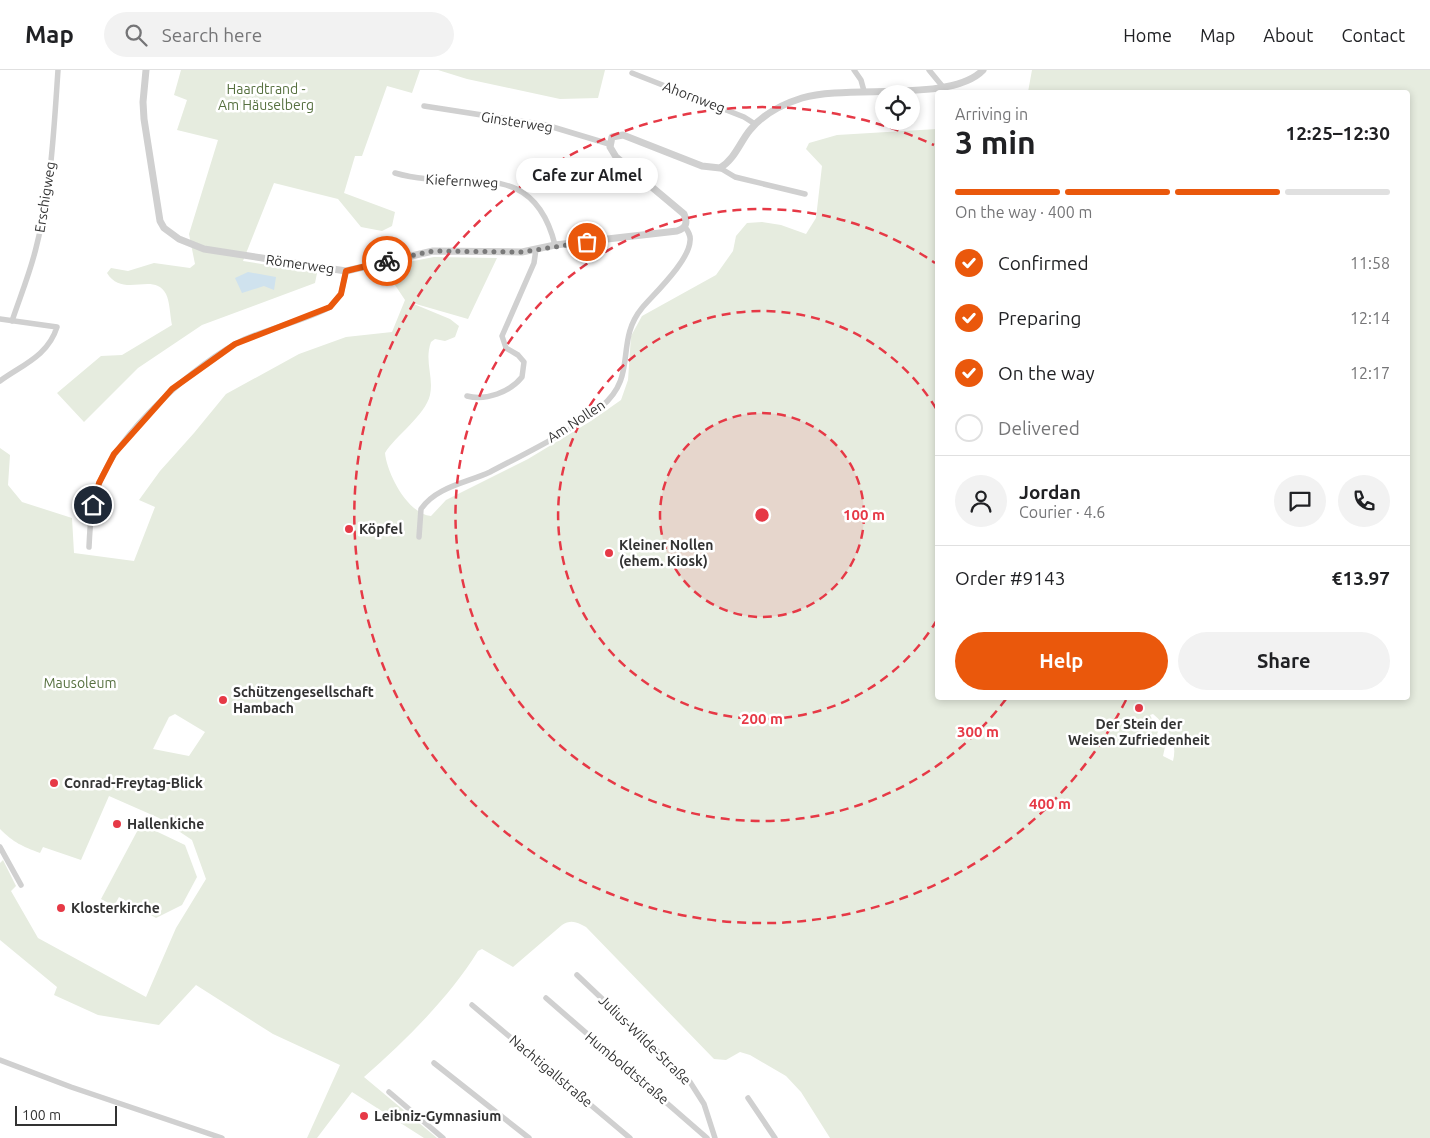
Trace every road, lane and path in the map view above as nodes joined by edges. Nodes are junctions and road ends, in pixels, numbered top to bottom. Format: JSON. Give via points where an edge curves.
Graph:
{"nodes":[{"id":1,"x":58,"y":70,"type":"edge"},
{"id":2,"x":146,"y":70,"type":"edge"},
{"id":3,"x":854,"y":70,"type":"edge"},
{"id":4,"x":929,"y":70,"type":"edge"},
{"id":5,"x":983,"y":70,"type":"edge"},
{"id":6,"x":632,"y":73,"type":"dead end"},
{"id":7,"x":943,"y":87,"type":"junction"},
{"id":8,"x":864,"y":91,"type":"junction"},
{"id":9,"x":424,"y":106,"type":"dead end"},
{"id":10,"x":755,"y":124,"type":"junction"},
{"id":11,"x":609,"y":144,"type":"junction"},
{"id":12,"x":720,"y":168,"type":"junction"},
{"id":13,"x":395,"y":173,"type":"dead end"},
{"id":14,"x":805,"y":194,"type":"dead end"},
{"id":15,"x":685,"y":227,"type":"junction"},
{"id":16,"x":555,"y":245,"type":"junction"},
{"id":17,"x":536,"y":249,"type":"junction"},
{"id":18,"x":346,"y":271,"type":"junction"},
{"id":19,"x":0,"y":319,"type":"edge"},
{"id":20,"x":12,"y":321,"type":"junction"},
{"id":21,"x":0,"y":381,"type":"edge"},
{"id":22,"x":467,"y":396,"type":"dead end"},
{"id":23,"x":420,"y":537,"type":"dead end"},
{"id":24,"x":89,"y":547,"type":"dead end"},
{"id":25,"x":0,"y":847,"type":"edge"},
{"id":26,"x":21,"y":885,"type":"dead end"},
{"id":27,"x":577,"y":975,"type":"dead end"},
{"id":28,"x":546,"y":998,"type":"dead end"},
{"id":29,"x":472,"y":1005,"type":"dead end"},
{"id":30,"x":0,"y":1060,"type":"edge"},
{"id":31,"x":434,"y":1063,"type":"dead end"},
{"id":32,"x":389,"y":1092,"type":"dead end"},
{"id":33,"x":748,"y":1098,"type":"dead end"},
{"id":34,"x":222,"y":1138,"type":"edge"},
{"id":35,"x":443,"y":1138,"type":"edge"},
{"id":36,"x":529,"y":1138,"type":"edge"},
{"id":37,"x":630,"y":1138,"type":"edge"},
{"id":38,"x":707,"y":1138,"type":"edge"},
{"id":39,"x":715,"y":1138,"type":"edge"},
{"id":40,"x":775,"y":1138,"type":"edge"}],
"edges":[{"from":1,"to":20,"type":"street","name":"Erschigweg","via":[[42,224]]},
{"from":2,"to":18,"type":"street","name":"Römerweg","via":[[144,120],[158,212],[164,228],[179,239],[204,249]]},
{"from":3,"to":8,"type":"street"},
{"from":4,"to":7,"type":"street"},
{"from":5,"to":7,"type":"street","via":[[966,81]]},
{"from":6,"to":10,"type":"street","name":"Ahornweg"},
{"from":7,"to":8,"type":"street"},
{"from":8,"to":10,"type":"street","via":[[801,98]]},
{"from":9,"to":11,"type":"street","name":"Ginsterweg","via":[[546,125]]},
{"from":10,"to":12,"type":"street","via":[[729,161]]},
{"from":11,"to":12,"type":"street","via":[[612,137],[623,136],[702,166]]},
{"from":11,"to":15,"type":"street","via":[[625,166],[684,214]]},
{"from":12,"to":14,"type":"street","via":[[735,177]]},
{"from":13,"to":16,"type":"street","name":"Kiefernweg","via":[[419,179],[497,182],[517,189],[543,211]]},
{"from":15,"to":16,"type":"street","via":[[670,232]]},
{"from":15,"to":23,"type":"street","name":"Am Nollen","via":[[690,237],[689,248],[634,320],[627,338],[622,382],[609,400],[592,414],[514,458],[434,496],[421,510]]},
{"from":16,"to":17,"type":"street"},
{"from":17,"to":18,"type":"street","via":[[433,251]]},
{"from":17,"to":22,"type":"street","via":[[534,263],[502,336],[506,348],[524,362],[522,377],[510,388],[491,396]]},
{"from":18,"to":24,"type":"street","name":"Römerweg","via":[[341,294],[330,307],[235,344],[167,395],[114,454],[105,469],[93,505]]},
{"from":19,"to":20,"type":"street"},
{"from":20,"to":21,"type":"street","via":[[57,327],[52,341],[38,356]]},
{"from":25,"to":26,"type":"street"},
{"from":27,"to":39,"type":"street","name":"Julius-Wilde-Straße","via":[[690,1082],[704,1104]]},
{"from":28,"to":38,"type":"street","name":"Humboldtstraße"},
{"from":29,"to":37,"type":"street","name":"Nachtigallstraße"},
{"from":30,"to":34,"type":"street"},
{"from":31,"to":36,"type":"street"},
{"from":32,"to":35,"type":"street"},
{"from":33,"to":40,"type":"street"}]}
